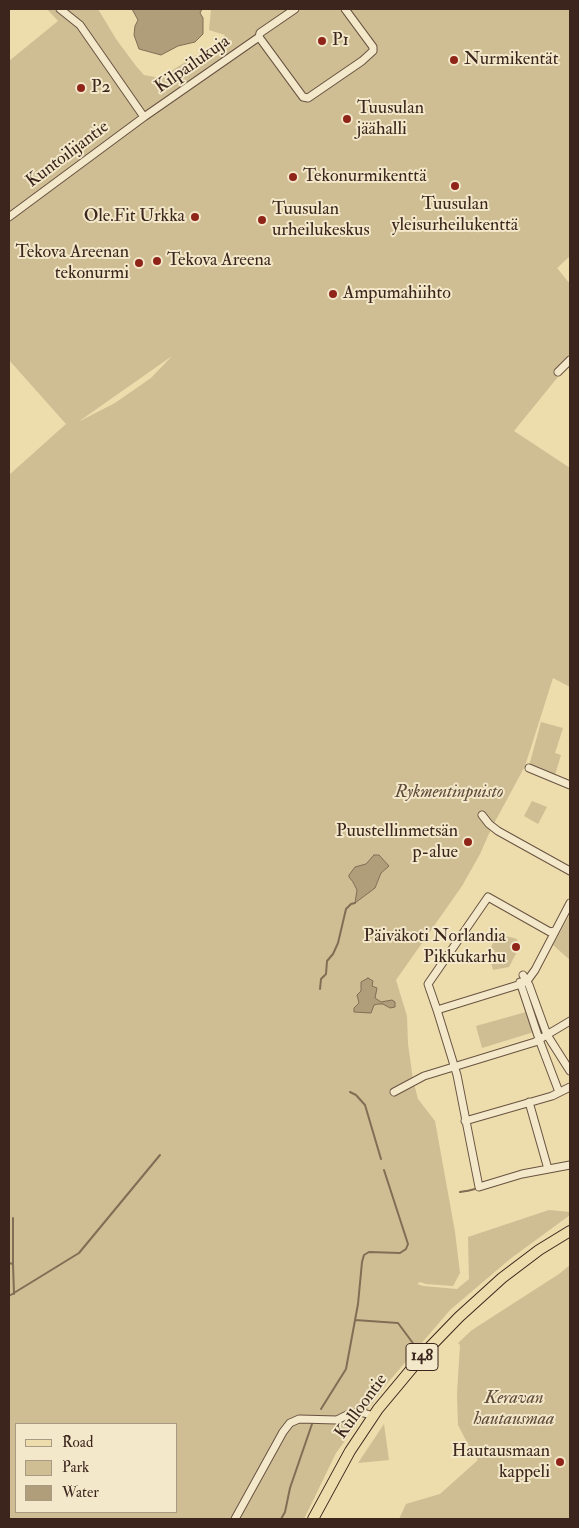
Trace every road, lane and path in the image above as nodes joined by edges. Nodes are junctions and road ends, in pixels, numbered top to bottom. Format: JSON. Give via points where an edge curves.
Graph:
{"nodes":[{"id":1,"x":60,"y":9,"type":"edge"},
{"id":2,"x":295,"y":9,"type":"edge"},
{"id":3,"x":345,"y":9,"type":"edge"},
{"id":4,"x":259,"y":37,"type":"junction"},
{"id":5,"x":144,"y":117,"type":"junction"},
{"id":6,"x":9,"y":217,"type":"edge"},
{"id":7,"x":570,"y":360,"type":"edge"},
{"id":8,"x":558,"y":372,"type":"dead end"},
{"id":9,"x":529,"y":768,"type":"dead end"},
{"id":10,"x":570,"y":786,"type":"edge"},
{"id":11,"x":482,"y":815,"type":"dead end"},
{"id":12,"x":570,"y":871,"type":"edge"},
{"id":13,"x":570,"y":903,"type":"edge"},
{"id":14,"x":555,"y":931,"type":"junction"},
{"id":15,"x":521,"y":982,"type":"junction"},
{"id":16,"x":437,"y":1010,"type":"junction"},
{"id":17,"x":570,"y":1021,"type":"edge"},
{"id":18,"x":454,"y":1066,"type":"junction"},
{"id":19,"x":570,"y":1072,"type":"edge"},
{"id":20,"x":570,"y":1087,"type":"edge"},
{"id":21,"x":394,"y":1092,"type":"dead end"},
{"id":22,"x":559,"y":1092,"type":"junction"},
{"id":23,"x":529,"y":1102,"type":"junction"},
{"id":24,"x":465,"y":1121,"type":"junction"},
{"id":25,"x":570,"y":1165,"type":"edge"},
{"id":26,"x":548,"y":1168,"type":"junction"},
{"id":27,"x":570,"y":1231,"type":"edge"},
{"id":28,"x":374,"y":1416,"type":"junction"},
{"id":29,"x":236,"y":1519,"type":"edge"},
{"id":30,"x":312,"y":1519,"type":"edge"}],
"edges":[{"from":1,"to":5,"type":"street","via":[[80,25]]},
{"from":2,"to":4,"type":"street","name":"Kilpailukuja","via":[[260,33]]},
{"from":3,"to":4,"type":"street","via":[[373,51],[308,98],[303,98]]},
{"from":4,"to":5,"type":"street","name":"Kilpailukuja"},
{"from":5,"to":6,"type":"street","name":"Kuntoilijantie"},
{"from":7,"to":8,"type":"street"},
{"from":9,"to":10,"type":"street"},
{"from":11,"to":12,"type":"street","via":[[498,831]]},
{"from":13,"to":14,"type":"street"},
{"from":14,"to":15,"type":"street","via":[[536,970]]},
{"from":14,"to":16,"type":"street","via":[[550,932],[488,897],[428,984]]},
{"from":15,"to":16,"type":"street"},
{"from":15,"to":19,"type":"street","via":[[547,1035]]},
{"from":15,"to":22,"type":"street"},
{"from":16,"to":18,"type":"street"},
{"from":17,"to":18,"type":"street","via":[[535,1042]]},
{"from":18,"to":21,"type":"street","via":[[413,1080]]},
{"from":18,"to":24,"type":"street"},
{"from":20,"to":22,"type":"street"},
{"from":22,"to":23,"type":"street"},
{"from":23,"to":24,"type":"street"},
{"from":23,"to":26,"type":"street"},
{"from":24,"to":26,"type":"street","via":[[479,1187]]},
{"from":25,"to":26,"type":"street"},
{"from":27,"to":28,"type":"main road","name":"Kulloontie","number":"148","via":[[502,1278],[459,1317]]},
{"from":28,"to":29,"type":"street","via":[[360,1412],[337,1420],[290,1423],[282,1432]]},
{"from":28,"to":30,"type":"main road","name":"Kulloontie","number":"148","via":[[347,1456]]}]}
